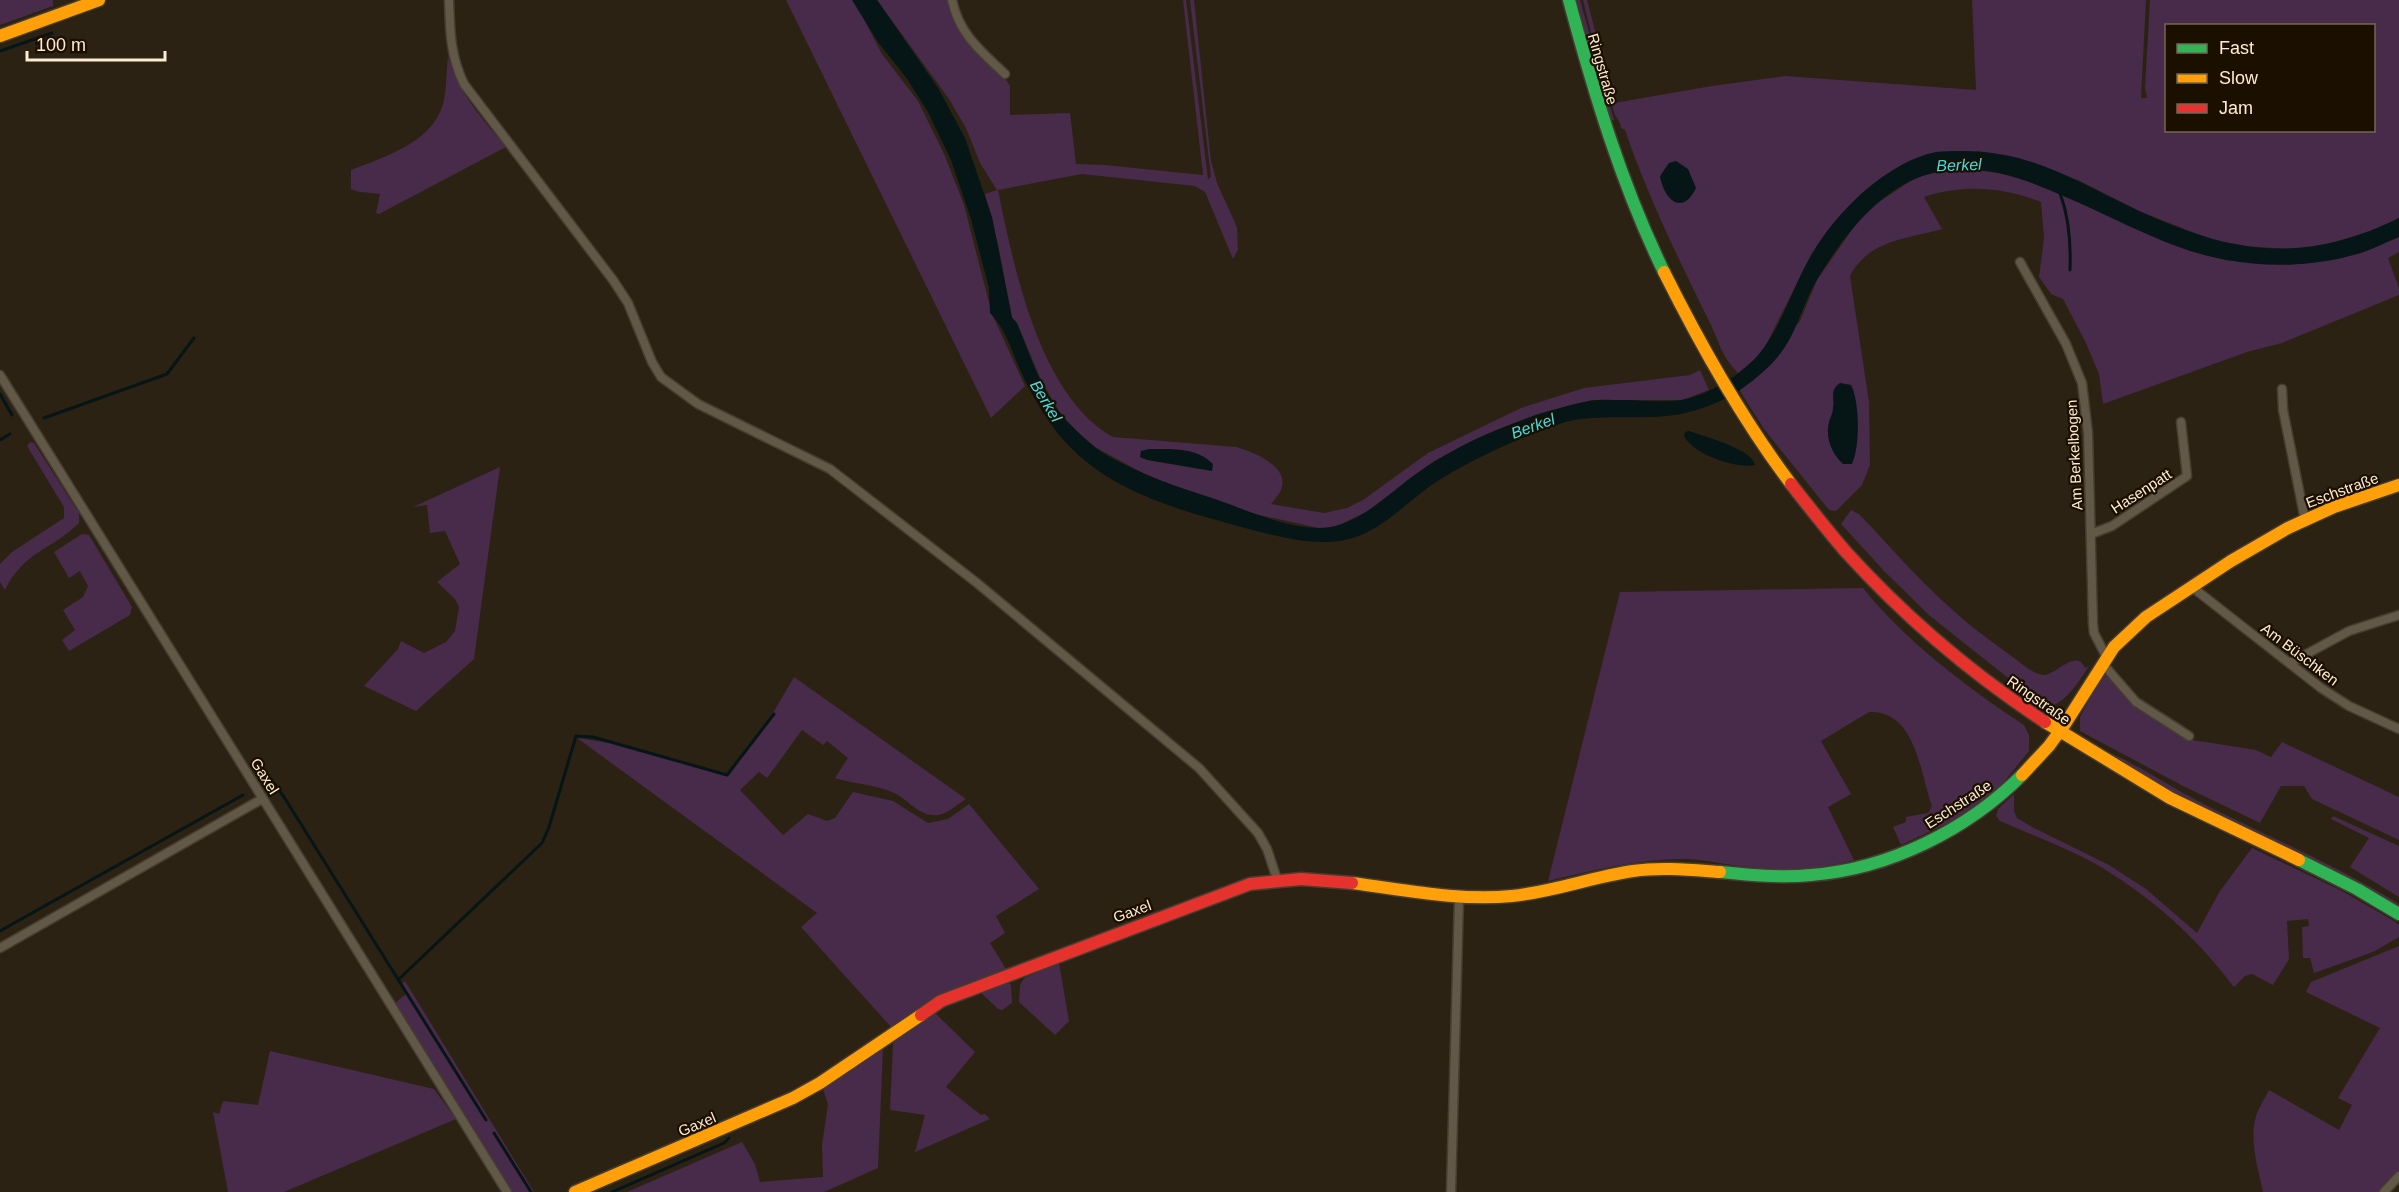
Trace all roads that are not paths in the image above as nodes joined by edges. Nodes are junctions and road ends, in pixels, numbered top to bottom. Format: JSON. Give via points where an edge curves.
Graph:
{"nodes":[{"id":1,"x":99,"y":0,"type":"edge"},
{"id":2,"x":449,"y":0,"type":"edge"},
{"id":3,"x":952,"y":0,"type":"edge"},
{"id":4,"x":1570,"y":3,"type":"edge"},
{"id":5,"x":0,"y":36,"type":"edge"},
{"id":6,"x":1005,"y":74,"type":"dead end"},
{"id":7,"x":2020,"y":262,"type":"dead end"},
{"id":8,"x":0,"y":375,"type":"edge"},
{"id":9,"x":2282,"y":388,"type":"dead end"},
{"id":10,"x":2181,"y":422,"type":"dead end"},
{"id":11,"x":2399,"y":485,"type":"edge"},
{"id":12,"x":2305,"y":520,"type":"junction"},
{"id":13,"x":2091,"y":534,"type":"junction"},
{"id":14,"x":2192,"y":587,"type":"junction"},
{"id":15,"x":2399,"y":615,"type":"edge"},
{"id":16,"x":2105,"y":661,"type":"junction"},
{"id":17,"x":2290,"y":663,"type":"junction"},
{"id":18,"x":2399,"y":729,"type":"edge"},
{"id":19,"x":2059,"y":732,"type":"junction"},
{"id":20,"x":2189,"y":736,"type":"dead end"},
{"id":21,"x":262,"y":799,"type":"junction"},
{"id":22,"x":1277,"y":879,"type":"junction"},
{"id":23,"x":1459,"y":898,"type":"junction"},
{"id":24,"x":2399,"y":914,"type":"edge"},
{"id":25,"x":0,"y":948,"type":"edge"},
{"id":26,"x":2399,"y":1176,"type":"edge"},
{"id":27,"x":507,"y":1192,"type":"edge"},
{"id":28,"x":575,"y":1192,"type":"edge"},
{"id":29,"x":1451,"y":1192,"type":"edge"},
{"id":30,"x":2384,"y":1192,"type":"edge"}],
"edges":[{"from":1,"to":5,"type":"street"},
{"from":2,"to":22,"type":"street","via":[[451,50],[464,84],[613,280],[628,303],[661,377],[698,404],[830,469],[977,583],[1199,768],[1258,833]]},
{"from":3,"to":6,"type":"street","via":[[955,16],[968,38]]},
{"from":4,"to":19,"type":"street","name":"Ringstraße","via":[[1595,99],[1638,215],[1667,281],[1712,366],[1757,437],[1814,514],[1878,586],[1946,649]]},
{"from":7,"to":13,"type":"street","name":"Am Berkelbogen","via":[[2066,344],[2082,383],[2088,433]]},
{"from":8,"to":21,"type":"street","name":"Gaxel"},
{"from":9,"to":12,"type":"street"},
{"from":10,"to":13,"type":"street","name":"Hasenpatt","via":[[2187,476],[2112,526]]},
{"from":11,"to":12,"type":"street","name":"Eschstraße"},
{"from":12,"to":14,"type":"street","name":"Eschstraße"},
{"from":13,"to":16,"type":"street","name":"Am Berkelbogen","via":[[2093,624]]},
{"from":14,"to":16,"type":"street","name":"Eschstraße","via":[[2123,637]]},
{"from":14,"to":17,"type":"street","name":"Am Büschken"},
{"from":15,"to":17,"type":"street","via":[[2349,631]]},
{"from":16,"to":19,"type":"street","name":"Eschstraße"},
{"from":16,"to":20,"type":"street","name":"Am Berkelbogen","via":[[2136,702]]},
{"from":17,"to":18,"type":"street","name":"Am Büschken","via":[[2349,706]]},
{"from":19,"to":23,"type":"street","name":"Eschstraße","via":[[2009,788],[1982,810],[1953,829],[1876,862],[1821,875],[1793,876],[1638,870],[1537,893]]},
{"from":19,"to":24,"type":"street","name":"Ringstraße","via":[[2183,805],[2339,879]]},
{"from":21,"to":25,"type":"street"},
{"from":21,"to":27,"type":"street","name":"Gaxel"},
{"from":22,"to":23,"type":"street","name":"Gaxel"},
{"from":22,"to":28,"type":"street","name":"Gaxel","via":[[1221,894],[941,1001],[793,1098]]},
{"from":23,"to":29,"type":"street"},
{"from":26,"to":30,"type":"street"}]}
